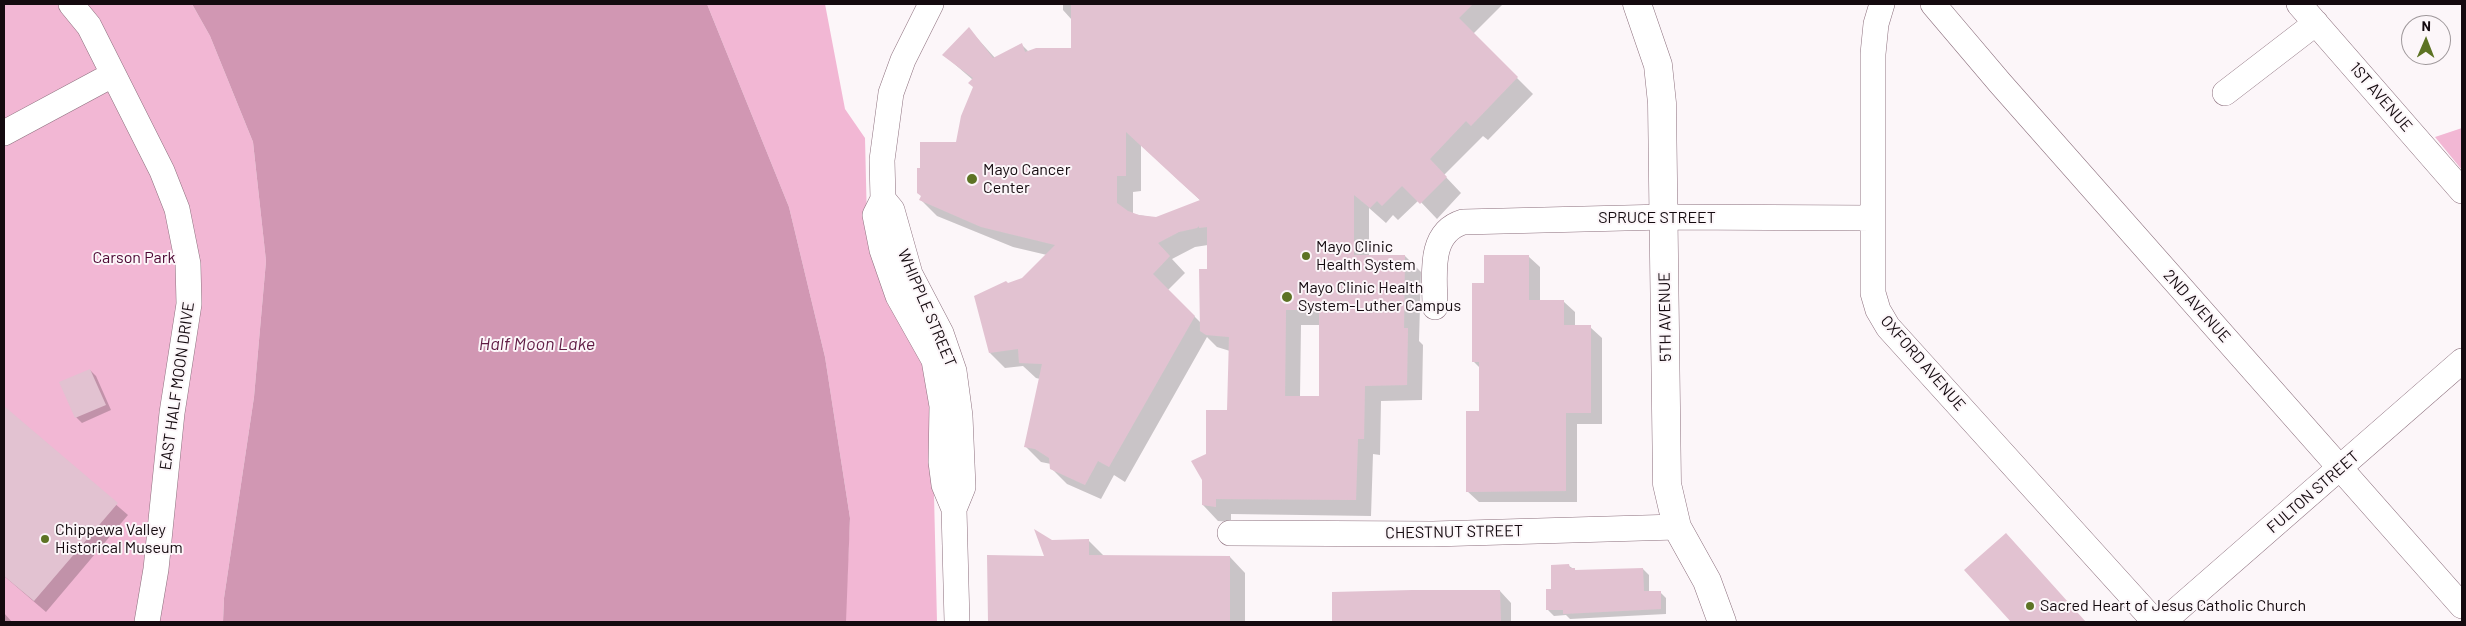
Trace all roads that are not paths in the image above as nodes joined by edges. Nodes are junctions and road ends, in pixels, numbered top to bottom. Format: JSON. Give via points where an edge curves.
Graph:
{"nodes":[{"id":1,"x":70,"y":4,"type":"edge"},
{"id":2,"x":931,"y":4,"type":"edge"},
{"id":3,"x":1637,"y":4,"type":"edge"},
{"id":4,"x":1882,"y":4,"type":"edge"},
{"id":5,"x":1933,"y":4,"type":"edge"},
{"id":6,"x":2299,"y":4,"type":"edge"},
{"id":7,"x":2316,"y":23,"type":"junction"},
{"id":8,"x":112,"y":75,"type":"junction"},
{"id":9,"x":2225,"y":93,"type":"dead end"},
{"id":10,"x":4,"y":132,"type":"edge"},
{"id":11,"x":2462,"y":191,"type":"edge"},
{"id":12,"x":1664,"y":218,"type":"junction"},
{"id":13,"x":1873,"y":218,"type":"junction"},
{"id":14,"x":1435,"y":307,"type":"dead end"},
{"id":15,"x":2462,"y":361,"type":"edge"},
{"id":16,"x":2340,"y":468,"type":"junction"},
{"id":17,"x":1677,"y":527,"type":"junction"},
{"id":18,"x":1230,"y":533,"type":"dead end"},
{"id":19,"x":2462,"y":606,"type":"edge"},
{"id":20,"x":147,"y":622,"type":"edge"},
{"id":21,"x":957,"y":622,"type":"edge"},
{"id":22,"x":1722,"y":622,"type":"edge"},
{"id":23,"x":2155,"y":622,"type":"edge"},
{"id":24,"x":2163,"y":622,"type":"edge"}],
"edges":[{"from":1,"to":8,"type":"street","name":"EAST HALF MOON DRIVE","via":[[89,26]]},
{"from":2,"to":21,"type":"street","name":"WHIPPLE STREET","via":[[902,60],[891,93],[882,160],[883,199],[892,210],[910,274],[941,333],[954,372],[960,416],[963,487],[954,508]]},
{"from":3,"to":12,"type":"main road","name":"5TH AVENUE","via":[[1658,65],[1662,103]]},
{"from":4,"to":13,"type":"street","name":"OXFORD AVENUE","via":[[1873,54]]},
{"from":5,"to":16,"type":"street","name":"2ND AVENUE"},
{"from":6,"to":7,"type":"street","name":"1ST AVENUE"},
{"from":7,"to":9,"type":"street"},
{"from":7,"to":11,"type":"street","name":"1ST AVENUE"},
{"from":8,"to":10,"type":"street"},
{"from":8,"to":20,"type":"street","name":"EAST HALF MOON DRIVE","via":[[162,171],[177,209],[188,264],[189,304],[172,413],[156,569]]},
{"from":12,"to":13,"type":"street","name":"SPRUCE STREET"},
{"from":12,"to":14,"type":"street","name":"SPRUCE STREET","via":[[1470,221],[1456,224],[1444,232],[1436,252]]},
{"from":12,"to":17,"type":"main road","name":"5TH AVENUE","via":[[1667,484]]},
{"from":13,"to":23,"type":"street","name":"OXFORD AVENUE","via":[[1874,293],[1878,310],[1888,327]]},
{"from":15,"to":16,"type":"street","name":"FULTON STREET"},
{"from":16,"to":19,"type":"street","name":"2ND AVENUE"},
{"from":16,"to":24,"type":"street","name":"FULTON STREET"},
{"from":17,"to":18,"type":"street","name":"CHESTNUT STREET","via":[[1433,534]]},
{"from":17,"to":22,"type":"main road","name":"5TH AVENUE","via":[[1707,581]]}]}
